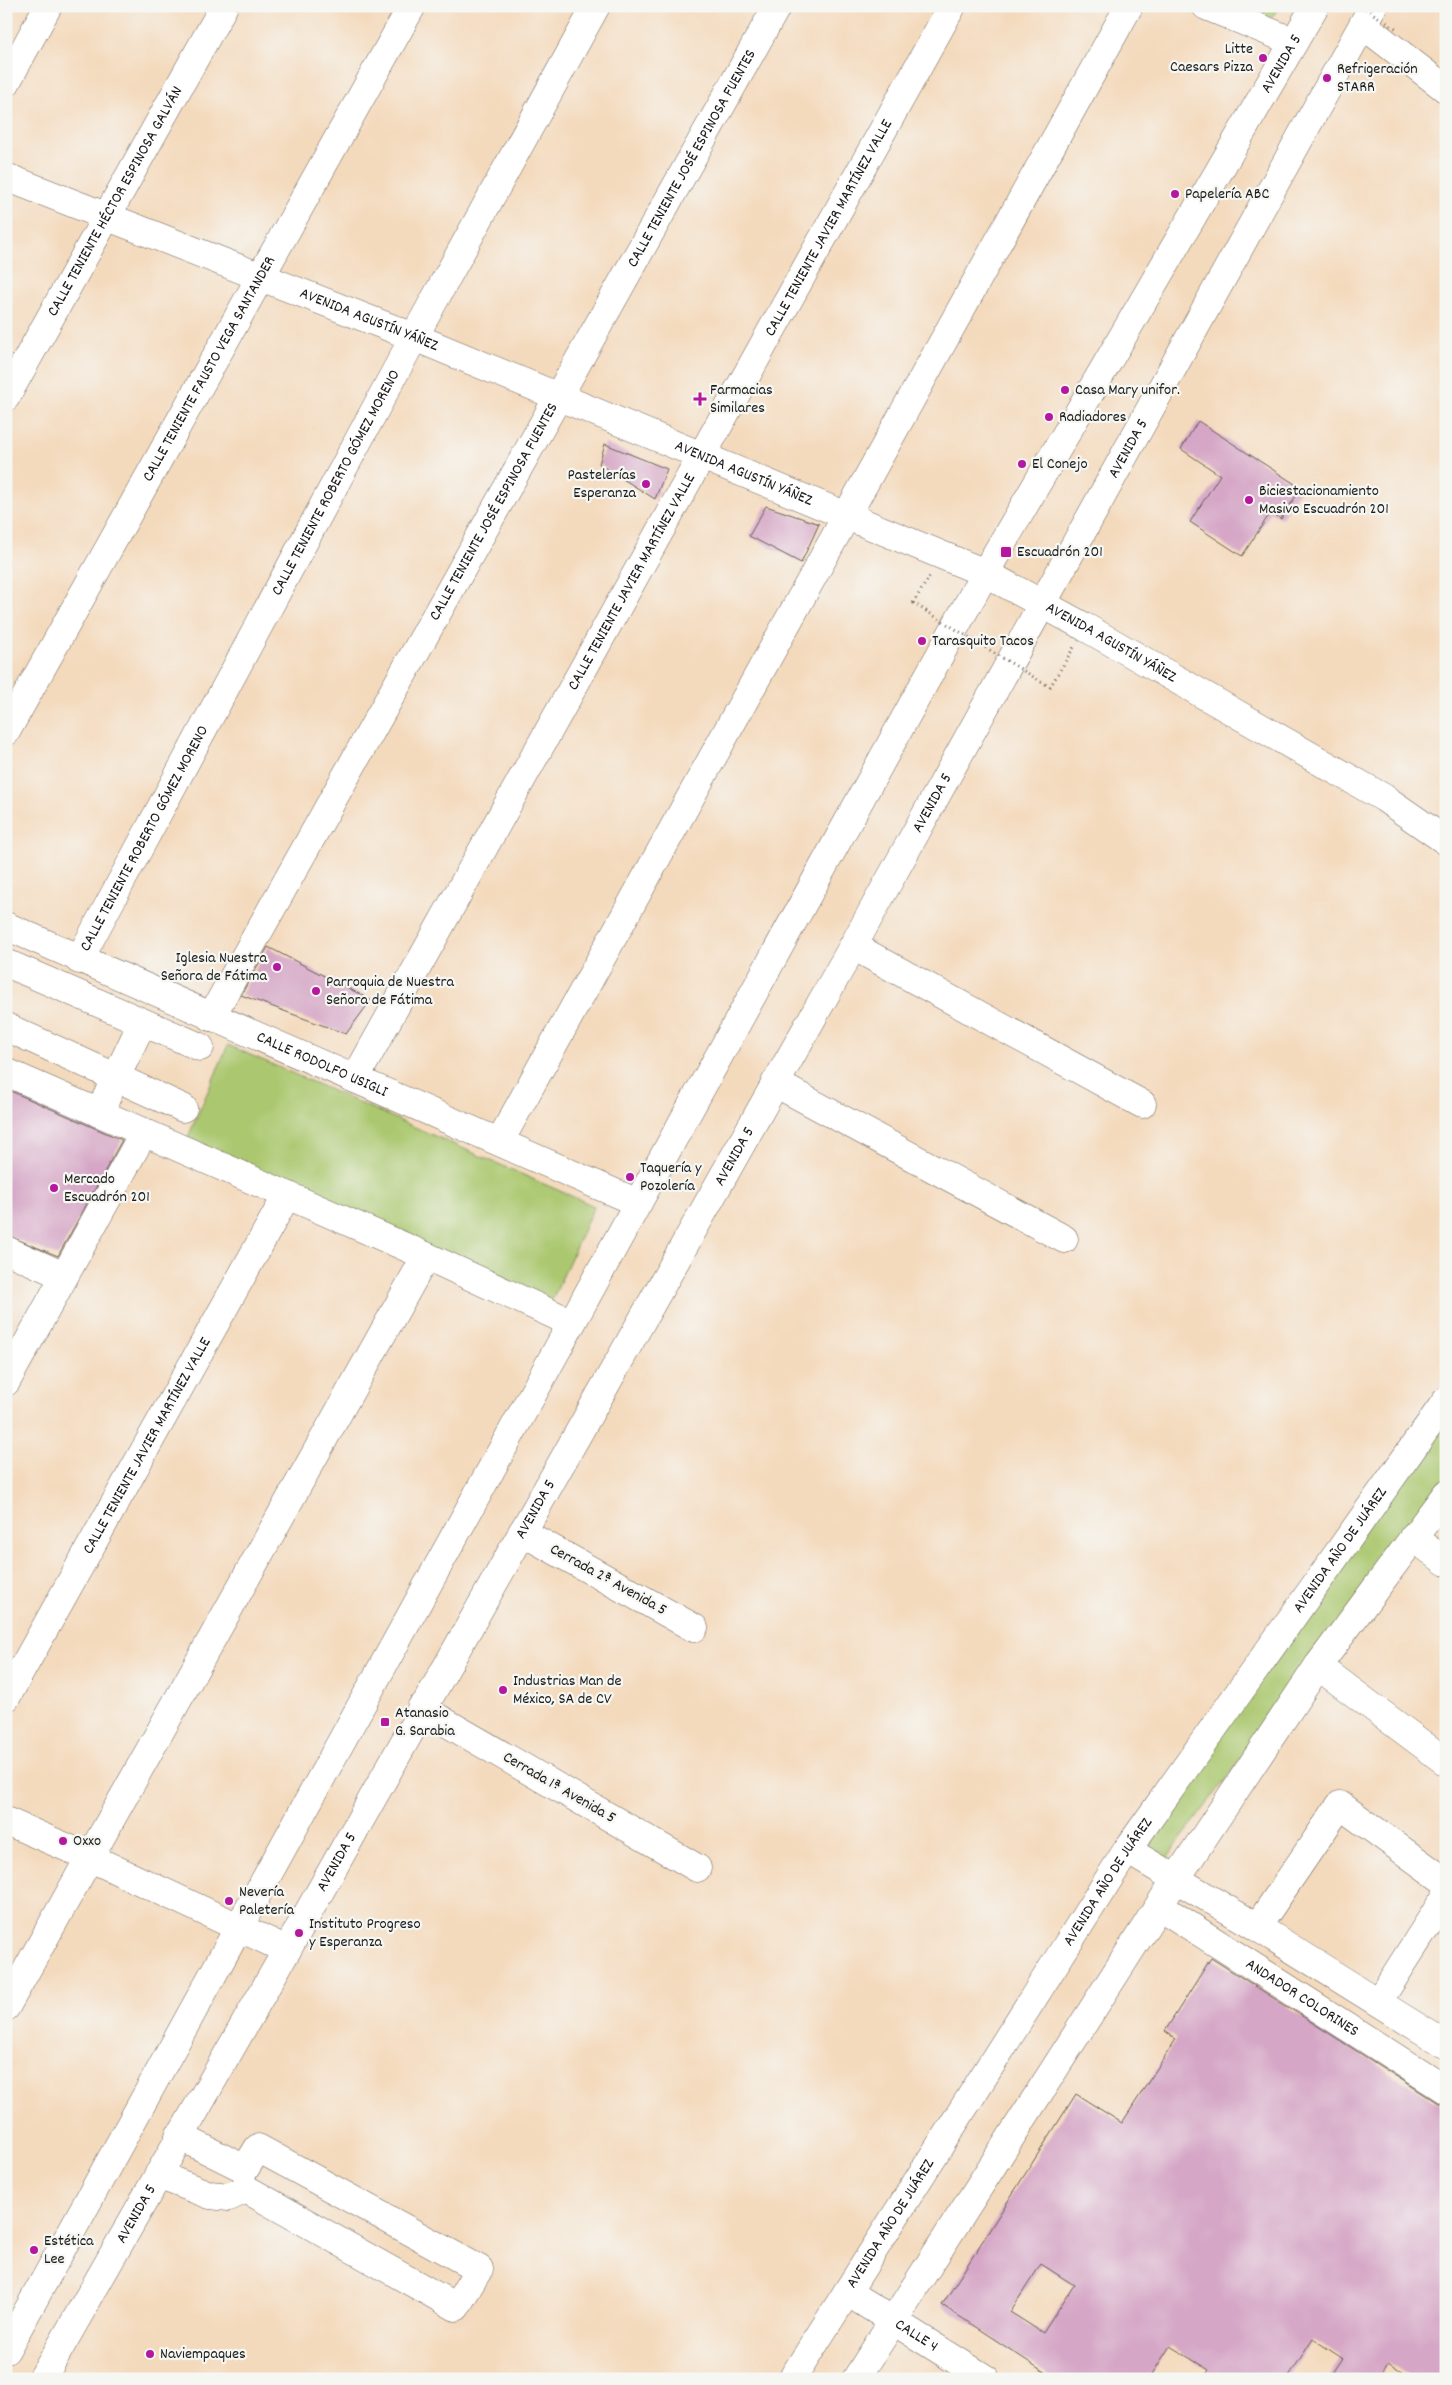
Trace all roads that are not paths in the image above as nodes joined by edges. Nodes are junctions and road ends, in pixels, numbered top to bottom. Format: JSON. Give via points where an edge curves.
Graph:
{"nodes":[{"id":1,"x":48,"y":6,"type":"edge"},
{"id":2,"x":224,"y":6,"type":"edge"},
{"id":3,"x":412,"y":6,"type":"edge"},
{"id":4,"x":596,"y":6,"type":"edge"},
{"id":5,"x":777,"y":6,"type":"edge"},
{"id":6,"x":952,"y":6,"type":"edge"},
{"id":7,"x":1129,"y":6,"type":"edge"},
{"id":8,"x":1206,"y":6,"type":"edge"},
{"id":9,"x":1316,"y":6,"type":"edge"},
{"id":10,"x":1366,"y":12,"type":"edge"},
{"id":11,"x":1294,"y":42,"type":"junction"},
{"id":12,"x":6,"y":83,"type":"edge"},
{"id":13,"x":1446,"y":89,"type":"edge"},
{"id":14,"x":6,"y":176,"type":"edge"},
{"id":15,"x":108,"y":216,"type":"junction"},
{"id":16,"x":260,"y":276,"type":"junction"},
{"id":17,"x":414,"y":337,"type":"junction"},
{"id":18,"x":558,"y":396,"type":"junction"},
{"id":19,"x":6,"y":397,"type":"edge"},
{"id":20,"x":700,"y":455,"type":"junction"},
{"id":21,"x":845,"y":516,"type":"junction"},
{"id":22,"x":984,"y":573,"type":"junction"},
{"id":23,"x":1043,"y":603,"type":"junction"},
{"id":24,"x":6,"y":732,"type":"edge"},
{"id":25,"x":1446,"y":840,"type":"edge"},
{"id":26,"x":6,"y":926,"type":"edge"},
{"id":27,"x":853,"y":946,"type":"junction"},
{"id":28,"x":79,"y":960,"type":"junction"},
{"id":29,"x":6,"y":964,"type":"edge"},
{"id":30,"x":211,"y":1017,"type":"junction"},
{"id":31,"x":142,"y":1022,"type":"junction"},
{"id":32,"x":6,"y":1026,"type":"edge"},
{"id":33,"x":200,"y":1047,"type":"dead end"},
{"id":34,"x":6,"y":1072,"type":"edge"},
{"id":35,"x":116,"y":1077,"type":"junction"},
{"id":36,"x":355,"y":1078,"type":"junction"},
{"id":37,"x":775,"y":1083,"type":"junction"},
{"id":38,"x":1142,"y":1104,"type":"dead end"},
{"id":39,"x":183,"y":1108,"type":"dead end"},
{"id":40,"x":99,"y":1113,"type":"junction"},
{"id":41,"x":144,"y":1132,"type":"junction"},
{"id":42,"x":500,"y":1141,"type":"junction"},
{"id":43,"x":287,"y":1195,"type":"junction"},
{"id":44,"x":638,"y":1203,"type":"junction"},
{"id":45,"x":1064,"y":1239,"type":"dead end"},
{"id":46,"x":6,"y":1250,"type":"edge"},
{"id":47,"x":426,"y":1256,"type":"junction"},
{"id":48,"x":64,"y":1276,"type":"junction"},
{"id":49,"x":572,"y":1323,"type":"junction"},
{"id":50,"x":6,"y":1382,"type":"edge"},
{"id":51,"x":1446,"y":1401,"type":"edge"},
{"id":52,"x":1446,"y":1494,"type":"edge"},
{"id":53,"x":522,"y":1532,"type":"junction"},
{"id":54,"x":1413,"y":1537,"type":"junction"},
{"id":55,"x":1446,"y":1562,"type":"edge"},
{"id":56,"x":694,"y":1628,"type":"dead end"},
{"id":57,"x":1318,"y":1666,"type":"junction"},
{"id":58,"x":6,"y":1698,"type":"edge"},
{"id":59,"x":421,"y":1708,"type":"junction"},
{"id":60,"x":1446,"y":1762,"type":"edge"},
{"id":61,"x":6,"y":1821,"type":"edge"},
{"id":62,"x":1127,"y":1850,"type":"junction"},
{"id":63,"x":92,"y":1858,"type":"junction"},
{"id":64,"x":697,"y":1868,"type":"dead end"},
{"id":65,"x":1176,"y":1879,"type":"junction"},
{"id":66,"x":1446,"y":1882,"type":"edge"},
{"id":67,"x":1446,"y":1896,"type":"edge"},
{"id":68,"x":1158,"y":1906,"type":"junction"},
{"id":69,"x":238,"y":1928,"type":"junction"},
{"id":70,"x":1257,"y":1928,"type":"junction"},
{"id":71,"x":287,"y":1950,"type":"junction"},
{"id":72,"x":1378,"y":2002,"type":"junction"},
{"id":73,"x":6,"y":2007,"type":"edge"},
{"id":74,"x":1446,"y":2045,"type":"edge"},
{"id":75,"x":1446,"y":2090,"type":"edge"},
{"id":76,"x":179,"y":2136,"type":"junction"},
{"id":77,"x":158,"y":2175,"type":"junction"},
{"id":78,"x":847,"y":2292,"type":"junction"},
{"id":79,"x":894,"y":2320,"type":"junction"},
{"id":80,"x":6,"y":2350,"type":"edge"},
{"id":81,"x":42,"y":2379,"type":"edge"},
{"id":82,"x":792,"y":2379,"type":"edge"},
{"id":83,"x":856,"y":2379,"type":"edge"},
{"id":84,"x":986,"y":2379,"type":"edge"}],
"edges":[{"from":1,"to":12,"type":"street"},
{"from":2,"to":15,"type":"street","name":"CALLE TENIENTE HÉCTOR ESPINOSA GALVÁN"},
{"from":3,"to":16,"type":"street","name":"CALLE TENIENTE FAUSTO VEGA SANTANDER"},
{"from":4,"to":17,"type":"street","name":"CALLE TENIENTE ROBERTO GÓMEZ MORENO"},
{"from":5,"to":18,"type":"street","name":"CALLE TENIENTE JOSÉ ESPINOSA FUENTES"},
{"from":6,"to":20,"type":"street","name":"CALLE TENIENTE JAVIER MARTÍNEZ VALLE"},
{"from":7,"to":21,"type":"street"},
{"from":8,"to":11,"type":"street"},
{"from":9,"to":11,"type":"street","name":"AVENIDA 5"},
{"from":10,"to":13,"type":"street"},
{"from":10,"to":23,"type":"street","name":"AVENIDA 5"},
{"from":11,"to":22,"type":"street","name":"AVENIDA 5"},
{"from":14,"to":15,"type":"street","name":"AVENIDA AGUSTÍN YÁÑEZ"},
{"from":15,"to":16,"type":"street","name":"AVENIDA AGUSTÍN YÁÑEZ"},
{"from":15,"to":19,"type":"street","name":"CALLE TENIENTE HÉCTOR ESPINOSA GALVÁN"},
{"from":16,"to":17,"type":"street","name":"AVENIDA AGUSTÍN YÁÑEZ"},
{"from":16,"to":24,"type":"street","name":"CALLE TENIENTE FAUSTO VEGA SANTANDER"},
{"from":17,"to":18,"type":"street","name":"AVENIDA AGUSTÍN YÁÑEZ"},
{"from":17,"to":28,"type":"street","name":"CALLE TENIENTE ROBERTO GÓMEZ MORENO"},
{"from":18,"to":20,"type":"street","name":"AVENIDA AGUSTÍN YÁÑEZ"},
{"from":18,"to":30,"type":"street","name":"CALLE TENIENTE JOSÉ ESPINOSA FUENTES"},
{"from":20,"to":21,"type":"street","name":"AVENIDA AGUSTÍN YÁÑEZ"},
{"from":20,"to":36,"type":"street","name":"CALLE TENIENTE JAVIER MARTÍNEZ VALLE"},
{"from":21,"to":22,"type":"street","name":"AVENIDA AGUSTÍN YÁÑEZ"},
{"from":21,"to":42,"type":"street"},
{"from":22,"to":23,"type":"street","name":"AVENIDA AGUSTÍN YÁÑEZ"},
{"from":22,"to":44,"type":"street","name":"AVENIDA 5"},
{"from":23,"to":25,"type":"street","name":"AVENIDA AGUSTÍN YÁÑEZ","via":[[1384,798]]},
{"from":23,"to":27,"type":"street","name":"AVENIDA 5"},
{"from":26,"to":28,"type":"street","name":"CALLE RODOLFO USIGLI"},
{"from":27,"to":37,"type":"street","name":"AVENIDA 5"},
{"from":27,"to":38,"type":"street"},
{"from":28,"to":30,"type":"street","name":"CALLE RODOLFO USIGLI"},
{"from":29,"to":31,"type":"street"},
{"from":30,"to":36,"type":"street","name":"CALLE RODOLFO USIGLI"},
{"from":31,"to":33,"type":"street"},
{"from":31,"to":35,"type":"street"},
{"from":32,"to":35,"type":"street"},
{"from":34,"to":40,"type":"street"},
{"from":35,"to":39,"type":"street"},
{"from":35,"to":40,"type":"street"},
{"from":36,"to":42,"type":"street","name":"CALLE RODOLFO USIGLI"},
{"from":37,"to":45,"type":"street"},
{"from":37,"to":53,"type":"street","name":"AVENIDA 5"},
{"from":40,"to":41,"type":"street"},
{"from":41,"to":43,"type":"street"},
{"from":41,"to":48,"type":"street"},
{"from":42,"to":44,"type":"street","name":"CALLE RODOLFO USIGLI"},
{"from":43,"to":47,"type":"street"},
{"from":43,"to":58,"type":"street","name":"CALLE TENIENTE JAVIER MARTÍNEZ VALLE"},
{"from":44,"to":49,"type":"street","name":"AVENIDA 5"},
{"from":46,"to":48,"type":"street"},
{"from":47,"to":49,"type":"street"},
{"from":47,"to":63,"type":"street"},
{"from":48,"to":50,"type":"street"},
{"from":49,"to":69,"type":"street","name":"AVENIDA 5"},
{"from":51,"to":62,"type":"street","name":"AVENIDA AÑO DE JUÁREZ"},
{"from":52,"to":54,"type":"street"},
{"from":53,"to":56,"type":"street","name":"Cerrada 2ª Avenida 5"},
{"from":53,"to":59,"type":"street","name":"AVENIDA 5"},
{"from":54,"to":55,"type":"street"},
{"from":54,"to":57,"type":"street"},
{"from":57,"to":60,"type":"street"},
{"from":57,"to":65,"type":"street"},
{"from":59,"to":64,"type":"street","name":"Cerrada 1ª Avenida 5"},
{"from":59,"to":71,"type":"street","name":"AVENIDA 5"},
{"from":61,"to":63,"type":"street"},
{"from":62,"to":65,"type":"street"},
{"from":62,"to":78,"type":"street","name":"AVENIDA AÑO DE JUÁREZ"},
{"from":63,"to":69,"type":"street"},
{"from":63,"to":73,"type":"street"},
{"from":65,"to":68,"type":"street"},
{"from":65,"to":70,"type":"street"},
{"from":66,"to":70,"type":"street","via":[[1340,1805]]},
{"from":67,"to":72,"type":"street"},
{"from":68,"to":75,"type":"street","name":"ANDADOR COLORINES"},
{"from":68,"to":79,"type":"street"},
{"from":69,"to":71,"type":"street"},
{"from":69,"to":80,"type":"street","name":"AVENIDA 5"},
{"from":70,"to":72,"type":"street"},
{"from":71,"to":76,"type":"street","name":"AVENIDA 5"},
{"from":72,"to":74,"type":"street"},
{"from":76,"to":77,"type":"street","name":"AVENIDA 5"},
{"from":76,"to":77,"type":"street","via":[[245,2169],[258,2148],[479,2269],[456,2308],[246,2189],[229,2197],[210,2195]]},
{"from":77,"to":81,"type":"street","name":"AVENIDA 5"},
{"from":78,"to":79,"type":"street","name":"CALLE 4"},
{"from":78,"to":82,"type":"street","name":"AVENIDA AÑO DE JUÁREZ"},
{"from":79,"to":83,"type":"street"},
{"from":79,"to":84,"type":"street","name":"CALLE 4"}]}
